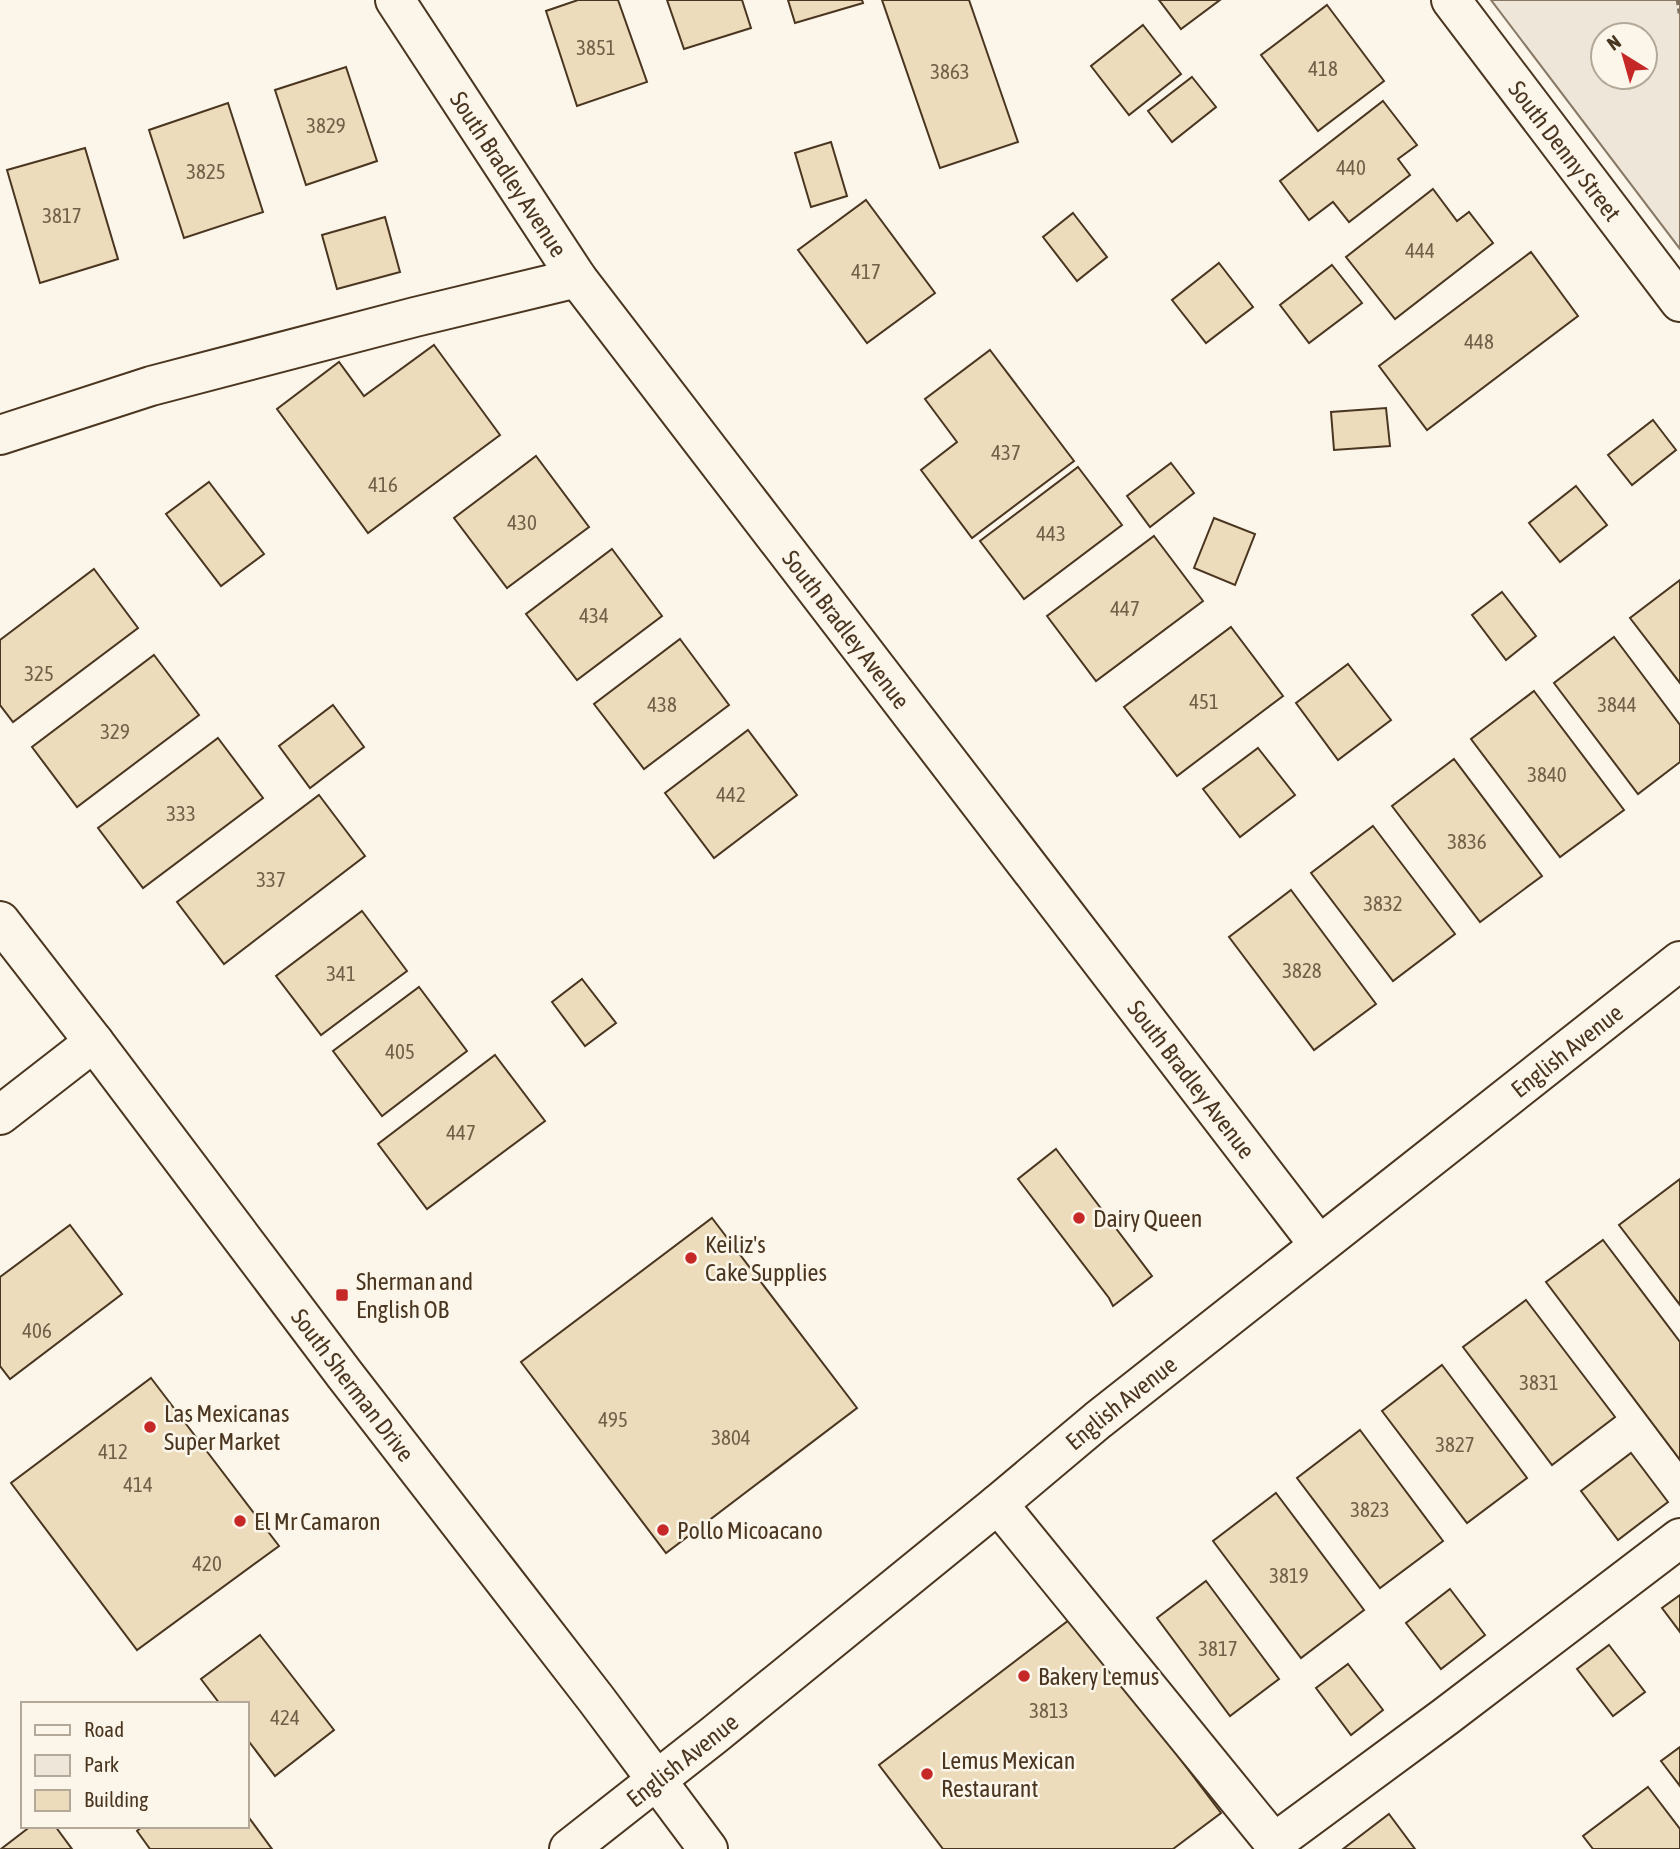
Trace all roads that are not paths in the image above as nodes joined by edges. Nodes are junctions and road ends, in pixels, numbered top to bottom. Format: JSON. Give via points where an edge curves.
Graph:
{"nodes":[{"id":1,"x":395,"y":0,"type":"edge"},
{"id":2,"x":1451,"y":0,"type":"edge"},
{"id":3,"x":577,"y":278,"type":"junction"},
{"id":4,"x":1680,"y":302,"type":"edge"},
{"id":5,"x":0,"y":435,"type":"edge"},
{"id":6,"x":0,"y":921,"type":"edge"},
{"id":7,"x":1680,"y":961,"type":"edge"},
{"id":8,"x":94,"y":1042,"type":"junction"},
{"id":9,"x":0,"y":1115,"type":"edge"},
{"id":10,"x":1319,"y":1245,"type":"junction"},
{"id":11,"x":998,"y":1504,"type":"junction"},
{"id":12,"x":1680,"y":1538,"type":"edge"},
{"id":13,"x":656,"y":1781,"type":"junction"},
{"id":14,"x":1277,"y":1846,"type":"edge"},
{"id":15,"x":569,"y":1849,"type":"edge"},
{"id":16,"x":708,"y":1849,"type":"edge"}],
"edges":[{"from":1,"to":3,"type":"main road","name":"South Bradley Avenue"},
{"from":2,"to":4,"type":"main road","name":"South Denny Street"},
{"from":3,"to":5,"type":"main road","via":[[152,386]]},
{"from":3,"to":10,"type":"main road","name":"South Bradley Avenue"},
{"from":6,"to":8,"type":"main road","name":"South Sherman Drive"},
{"from":7,"to":10,"type":"main road","name":"English Avenue"},
{"from":8,"to":9,"type":"main road"},
{"from":8,"to":13,"type":"main road","name":"South Sherman Drive"},
{"from":10,"to":11,"type":"main road","name":"English Avenue"},
{"from":11,"to":13,"type":"main road","name":"English Avenue"},
{"from":11,"to":14,"type":"main road"},
{"from":12,"to":14,"type":"main road"},
{"from":13,"to":15,"type":"main road","name":"English Avenue"},
{"from":13,"to":16,"type":"main road","name":"South Sherman Drive"}]}
